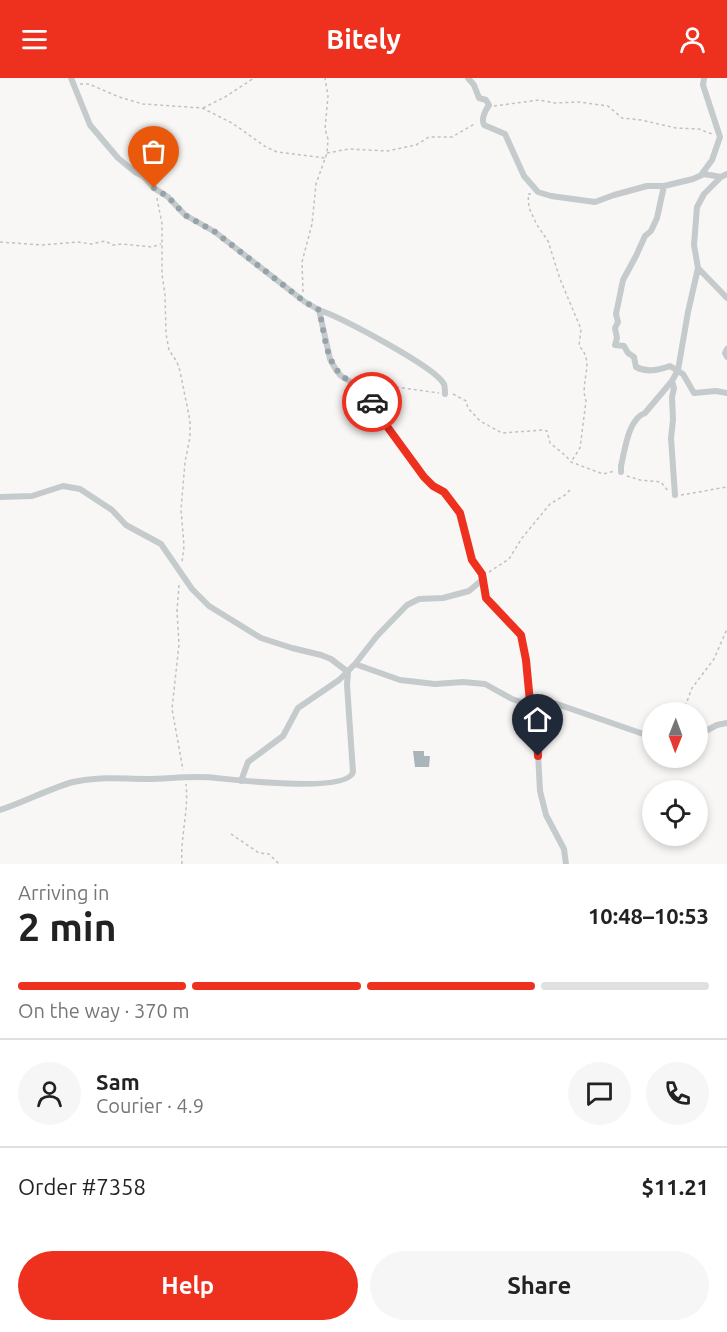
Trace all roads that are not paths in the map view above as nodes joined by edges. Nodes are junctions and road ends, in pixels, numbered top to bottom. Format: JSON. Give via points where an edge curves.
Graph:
{"nodes":[{"id":1,"x":468,"y":78,"type":"edge"},
{"id":2,"x":704,"y":78,"type":"edge"},
{"id":3,"x":72,"y":81,"type":"edge"},
{"id":4,"x":701,"y":175,"type":"junction"},
{"id":5,"x":724,"y":175,"type":"edge"},
{"id":6,"x":664,"y":186,"type":"junction"},
{"id":7,"x":698,"y":268,"type":"junction"},
{"id":8,"x":727,"y":298,"type":"edge"},
{"id":9,"x":319,"y":310,"type":"junction"},
{"id":10,"x":727,"y":349,"type":"edge"},
{"id":11,"x":727,"y":357,"type":"edge"},
{"id":12,"x":678,"y":370,"type":"junction"},
{"id":13,"x":672,"y":381,"type":"junction"},
{"id":14,"x":727,"y":393,"type":"edge"},
{"id":15,"x":445,"y":394,"type":"road end"},
{"id":16,"x":621,"y":472,"type":"road end"},
{"id":17,"x":675,"y":495,"type":"road end"},
{"id":18,"x":0,"y":497,"type":"edge"},
{"id":19,"x":482,"y":577,"type":"junction"},
{"id":20,"x":355,"y":664,"type":"junction"},
{"id":21,"x":348,"y":672,"type":"junction"},
{"id":22,"x":530,"y":705,"type":"junction"},
{"id":23,"x":727,"y":723,"type":"edge"},
{"id":24,"x":708,"y":730,"type":"edge"},
{"id":25,"x":642,"y":734,"type":"edge"},
{"id":26,"x":241,"y":780,"type":"junction"},
{"id":27,"x":0,"y":810,"type":"edge"},
{"id":28,"x":566,"y":864,"type":"edge"}],
"edges":[{"from":1,"to":6,"type":"street","via":[[479,98],[489,105],[484,125],[505,134],[524,176],[538,192],[589,203],[647,186]]},
{"from":2,"to":4,"type":"street","via":[[720,137],[712,160]]},
{"from":3,"to":9,"type":"street","via":[[90,125],[117,158],[185,215],[215,232]]},
{"from":4,"to":5,"type":"street"},
{"from":4,"to":6,"type":"street"},
{"from":5,"to":7,"type":"street","via":[[704,194],[697,207],[694,245]]},
{"from":6,"to":12,"type":"street","via":[[657,218],[622,280],[615,345],[624,346],[640,370],[670,366]]},
{"from":7,"to":8,"type":"street"},
{"from":7,"to":12,"type":"street"},
{"from":9,"to":15,"type":"street","via":[[396,348],[435,375],[444,385]]},
{"from":9,"to":19,"type":"street","via":[[330,359],[341,376],[366,391],[424,477],[444,492],[460,513],[472,560]]},
{"from":10,"to":11,"type":"street"},
{"from":12,"to":13,"type":"street"},
{"from":12,"to":14,"type":"street","via":[[694,393]]},
{"from":13,"to":16,"type":"street","via":[[634,423]]},
{"from":13,"to":17,"type":"street"},
{"from":18,"to":21,"type":"street","via":[[32,496],[63,486],[80,489],[112,510],[126,525],[161,544],[202,600],[261,638],[321,655]]},
{"from":19,"to":20,"type":"street","via":[[469,591],[443,598],[419,598],[408,605]]},
{"from":19,"to":22,"type":"street","via":[[486,598],[521,635]]},
{"from":20,"to":21,"type":"street"},
{"from":20,"to":22,"type":"street","via":[[400,680],[485,684]]},
{"from":21,"to":26,"type":"street","via":[[298,708],[283,736],[248,762]]},
{"from":21,"to":26,"type":"street","via":[[352,777],[325,783]]},
{"from":22,"to":25,"type":"street","via":[[538,701],[557,704]]},
{"from":22,"to":28,"type":"street","via":[[537,734],[543,804],[564,849]]},
{"from":23,"to":24,"type":"street"},
{"from":26,"to":27,"type":"street","via":[[92,778]]}]}
